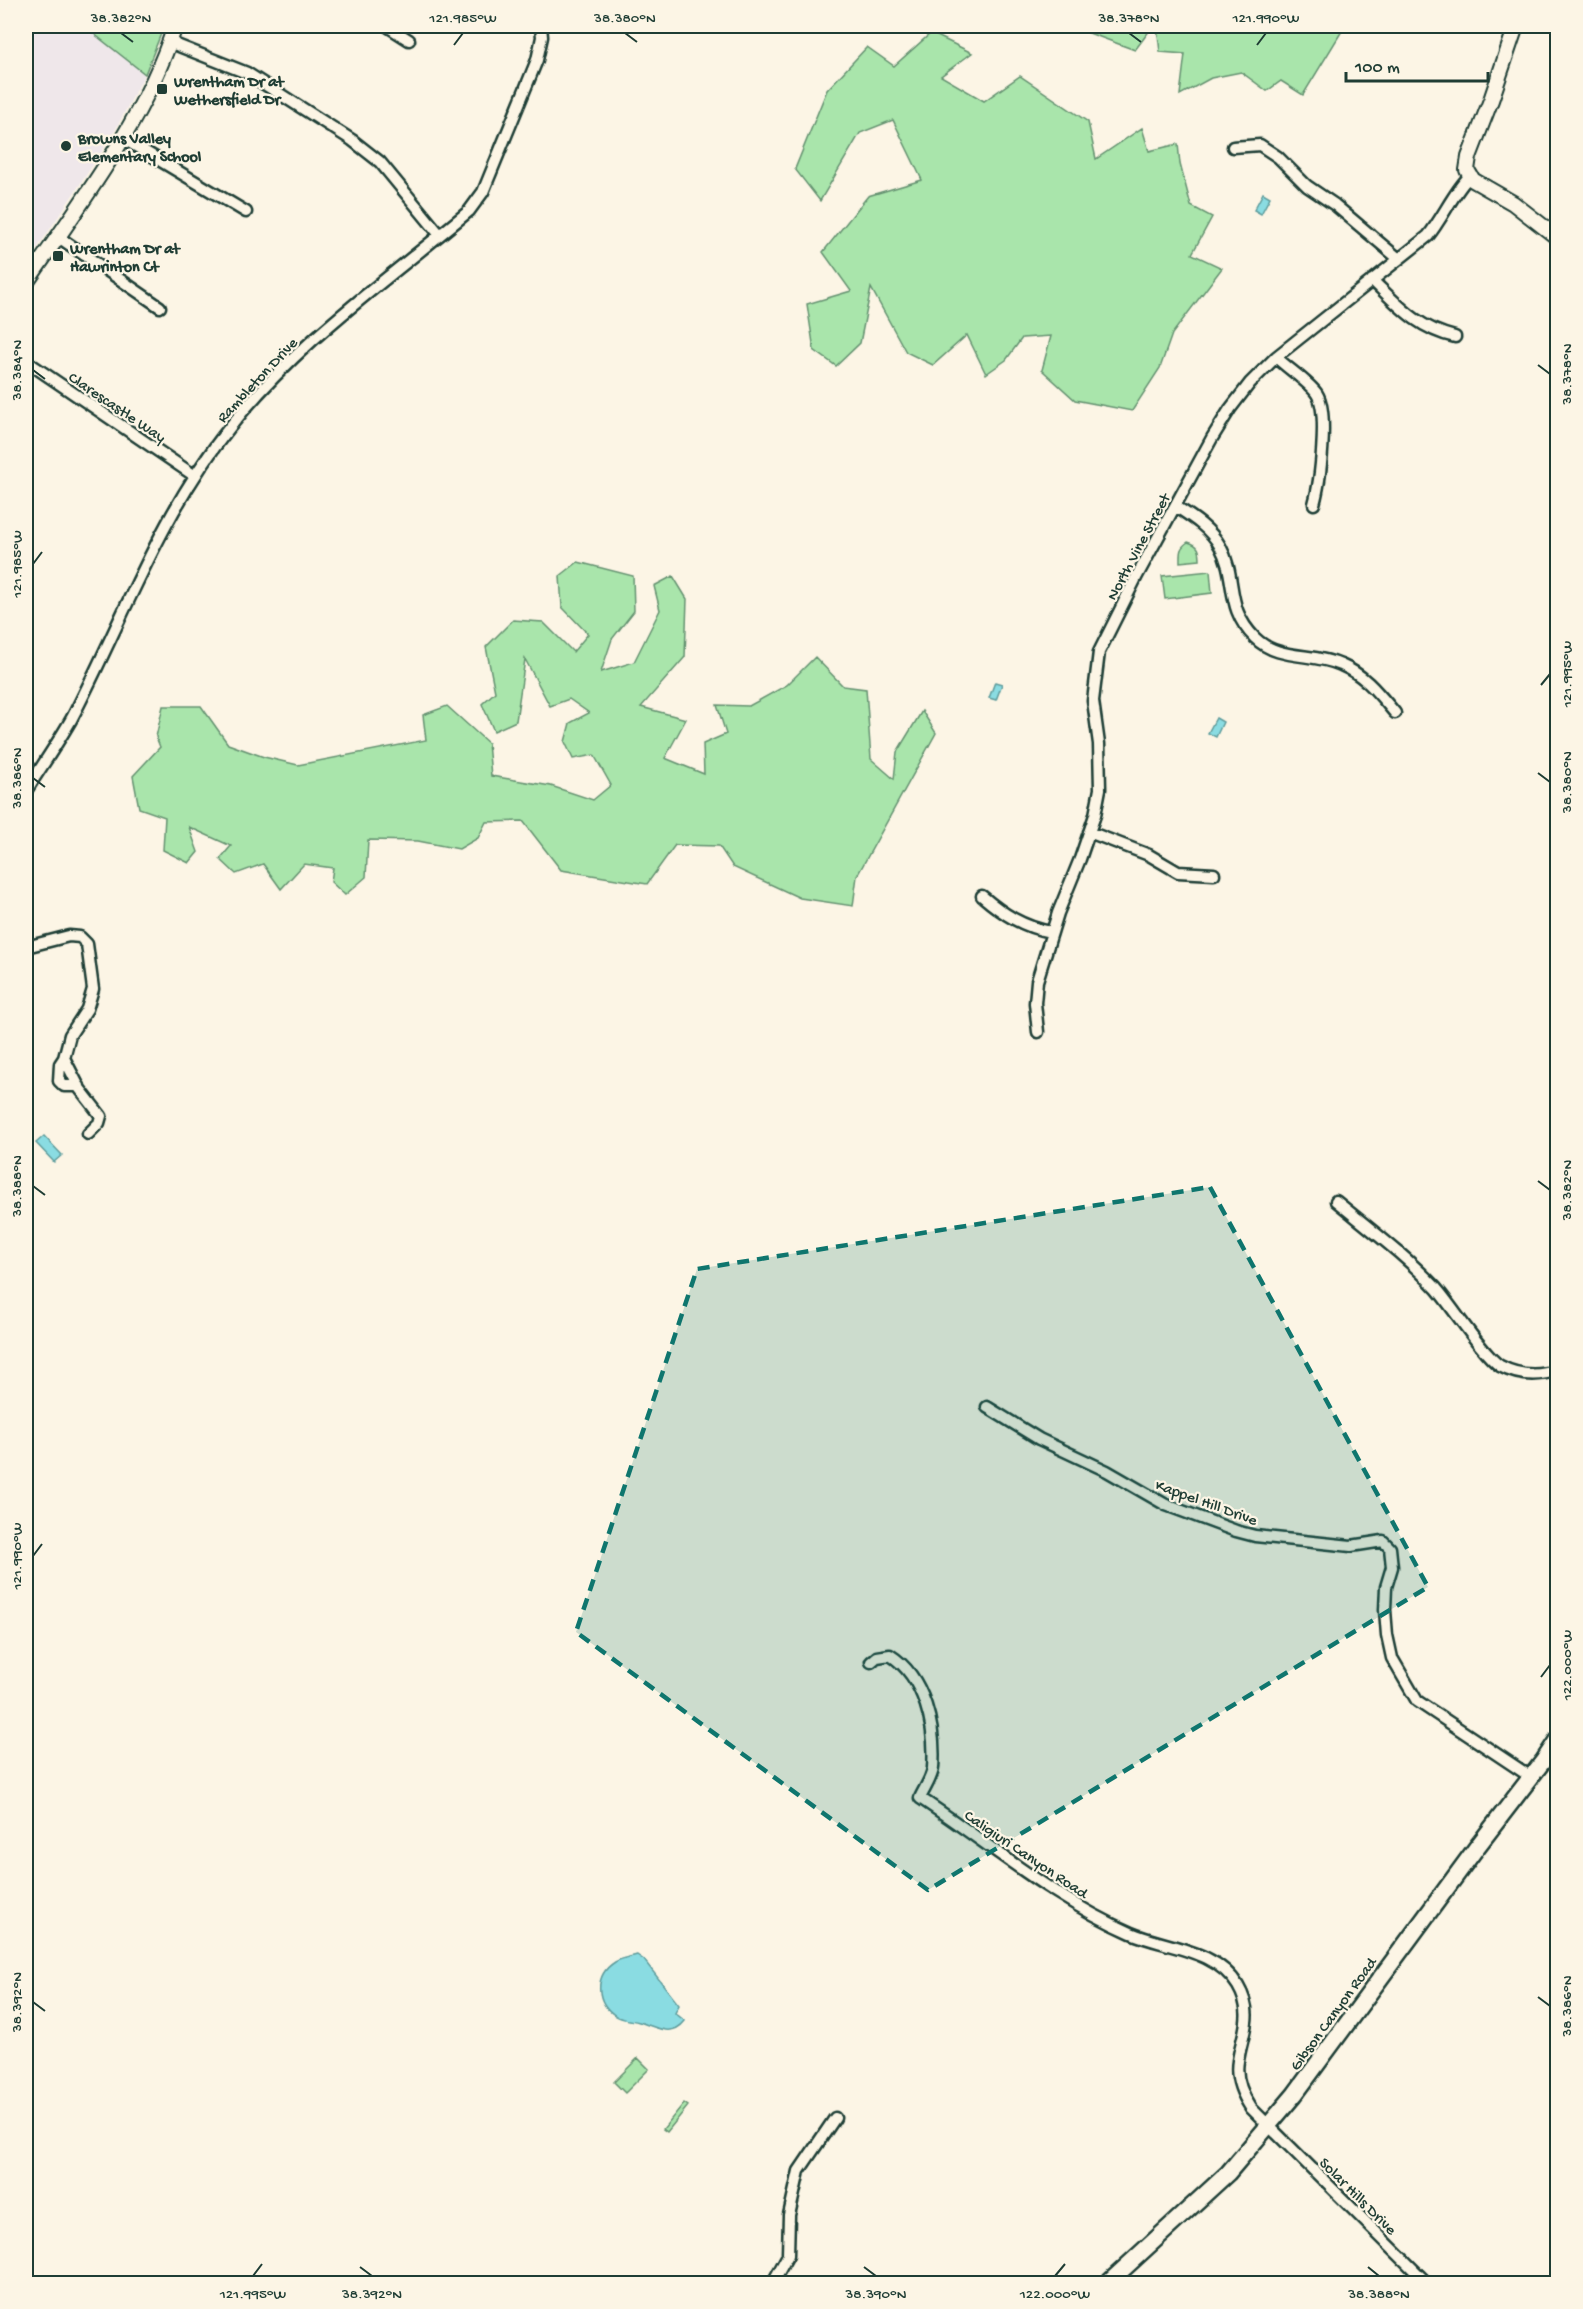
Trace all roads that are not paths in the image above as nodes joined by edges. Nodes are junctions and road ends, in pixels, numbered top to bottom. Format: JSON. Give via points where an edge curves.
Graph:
{"nodes":[{"id":1,"x":175,"y":26,"type":"edge"},
{"id":2,"x":387,"y":26,"type":"edge"},
{"id":3,"x":541,"y":26,"type":"edge"},
{"id":4,"x":1516,"y":26,"type":"edge"},
{"id":5,"x":409,"y":40,"type":"dead end"},
{"id":6,"x":170,"y":42,"type":"junction"},
{"id":7,"x":124,"y":139,"type":"junction"},
{"id":8,"x":1233,"y":147,"type":"dead end"},
{"id":9,"x":1470,"y":176,"type":"junction"},
{"id":10,"x":246,"y":212,"type":"dead end"},
{"id":11,"x":440,"y":235,"type":"junction"},
{"id":12,"x":57,"y":236,"type":"junction"},
{"id":13,"x":1557,"y":238,"type":"edge"},
{"id":14,"x":1399,"y":259,"type":"junction"},
{"id":15,"x":1372,"y":280,"type":"junction"},
{"id":16,"x":26,"y":283,"type":"edge"},
{"id":17,"x":160,"y":307,"type":"dead end"},
{"id":18,"x":1455,"y":337,"type":"dead end"},
{"id":19,"x":1276,"y":357,"type":"junction"},
{"id":20,"x":26,"y":361,"type":"edge"},
{"id":21,"x":195,"y":476,"type":"junction"},
{"id":22,"x":1314,"y":504,"type":"dead end"},
{"id":23,"x":1176,"y":506,"type":"junction"},
{"id":24,"x":1395,"y":713,"type":"dead end"},
{"id":25,"x":26,"y":791,"type":"edge"},
{"id":26,"x":1089,"y":832,"type":"junction"},
{"id":27,"x":1214,"y":874,"type":"dead end"},
{"id":28,"x":981,"y":896,"type":"dead end"},
{"id":29,"x":1051,"y":932,"type":"junction"},
{"id":30,"x":26,"y":947,"type":"edge"},
{"id":31,"x":1038,"y":1032,"type":"dead end"},
{"id":32,"x":88,"y":1134,"type":"dead end"},
{"id":33,"x":1336,"y":1201,"type":"dead end"},
{"id":34,"x":1557,"y":1370,"type":"edge"},
{"id":35,"x":987,"y":1407,"type":"dead end"},
{"id":36,"x":871,"y":1662,"type":"dead end"},
{"id":37,"x":1557,"y":1738,"type":"edge"},
{"id":38,"x":1531,"y":1777,"type":"junction"},
{"id":39,"x":835,"y":2118,"type":"dead end"},
{"id":40,"x":1269,"y":2127,"type":"junction"},
{"id":41,"x":772,"y":2283,"type":"edge"},
{"id":42,"x":1107,"y":2283,"type":"edge"},
{"id":43,"x":1428,"y":2283,"type":"edge"}],
"edges":[{"from":1,"to":6,"type":"street"},
{"from":2,"to":5,"type":"street"},
{"from":3,"to":11,"type":"street","name":"Rambleton Drive","via":[[537,60],[483,192],[469,211]]},
{"from":4,"to":9,"type":"street","via":[[1469,157]]},
{"from":6,"to":7,"type":"street"},
{"from":6,"to":11,"type":"street","via":[[248,74],[352,140],[380,162]]},
{"from":7,"to":10,"type":"street"},
{"from":7,"to":12,"type":"street"},
{"from":8,"to":14,"type":"street","via":[[1260,145],[1278,157],[1307,186]]},
{"from":9,"to":13,"type":"street"},
{"from":9,"to":14,"type":"street","name":"North Vine Street","via":[[1440,222]]},
{"from":11,"to":21,"type":"street","name":"Rambleton Drive","via":[[283,367],[230,427]]},
{"from":12,"to":16,"type":"street"},
{"from":12,"to":17,"type":"street"},
{"from":14,"to":15,"type":"street","name":"North Vine Street"},
{"from":15,"to":18,"type":"street","via":[[1413,320]]},
{"from":15,"to":19,"type":"street","name":"North Vine Street"},
{"from":19,"to":22,"type":"street","via":[[1319,396],[1320,480]]},
{"from":19,"to":23,"type":"street","name":"North Vine Street","via":[[1230,409]]},
{"from":20,"to":21,"type":"street","name":"Clarescastle Way"},
{"from":21,"to":25,"type":"street","name":"Rambleton Drive","via":[[171,515],[70,720]]},
{"from":23,"to":24,"type":"street","via":[[1220,546],[1229,568],[1237,613],[1256,638],[1268,649],[1340,664],[1370,684]]},
{"from":23,"to":26,"type":"street","name":"North Vine Street","via":[[1099,652],[1093,701],[1100,789]]},
{"from":26,"to":27,"type":"street","via":[[1149,855],[1178,872]]},
{"from":26,"to":29,"type":"street","name":"North Vine Street"},
{"from":28,"to":29,"type":"street","via":[[1022,924]]},
{"from":29,"to":31,"type":"street","name":"North Vine Street","via":[[1037,981]]},
{"from":30,"to":32,"type":"street","via":[[69,936],[80,937],[87,944],[92,996],[70,1035],[64,1058],[101,1116]]},
{"from":33,"to":34,"type":"street","via":[[1437,1289],[1498,1364],[1526,1375]]},
{"from":35,"to":38,"type":"street","name":"Kappel Hill Drive","via":[[1039,1439],[1166,1505],[1236,1531],[1351,1546],[1383,1541],[1390,1548],[1392,1567],[1386,1587],[1387,1635],[1392,1658],[1417,1701]]},
{"from":36,"to":40,"type":"street","name":"Caligiuri Canyon Road","via":[[890,1655],[902,1662],[924,1700],[932,1738],[933,1770],[920,1798],[1059,1896],[1136,1935],[1200,1955],[1230,1975],[1246,2006],[1239,2081],[1251,2108]]},
{"from":37,"to":38,"type":"main road","name":"Gibson Canyon Road"},
{"from":38,"to":40,"type":"main road","name":"Gibson Canyon Road"},
{"from":39,"to":41,"type":"street","via":[[799,2170],[789,2215],[788,2255]]},
{"from":40,"to":42,"type":"main road","name":"Gibson Canyon Road","via":[[1228,2173]]},
{"from":40,"to":43,"type":"street","name":"Solar Hills Drive"}]}
